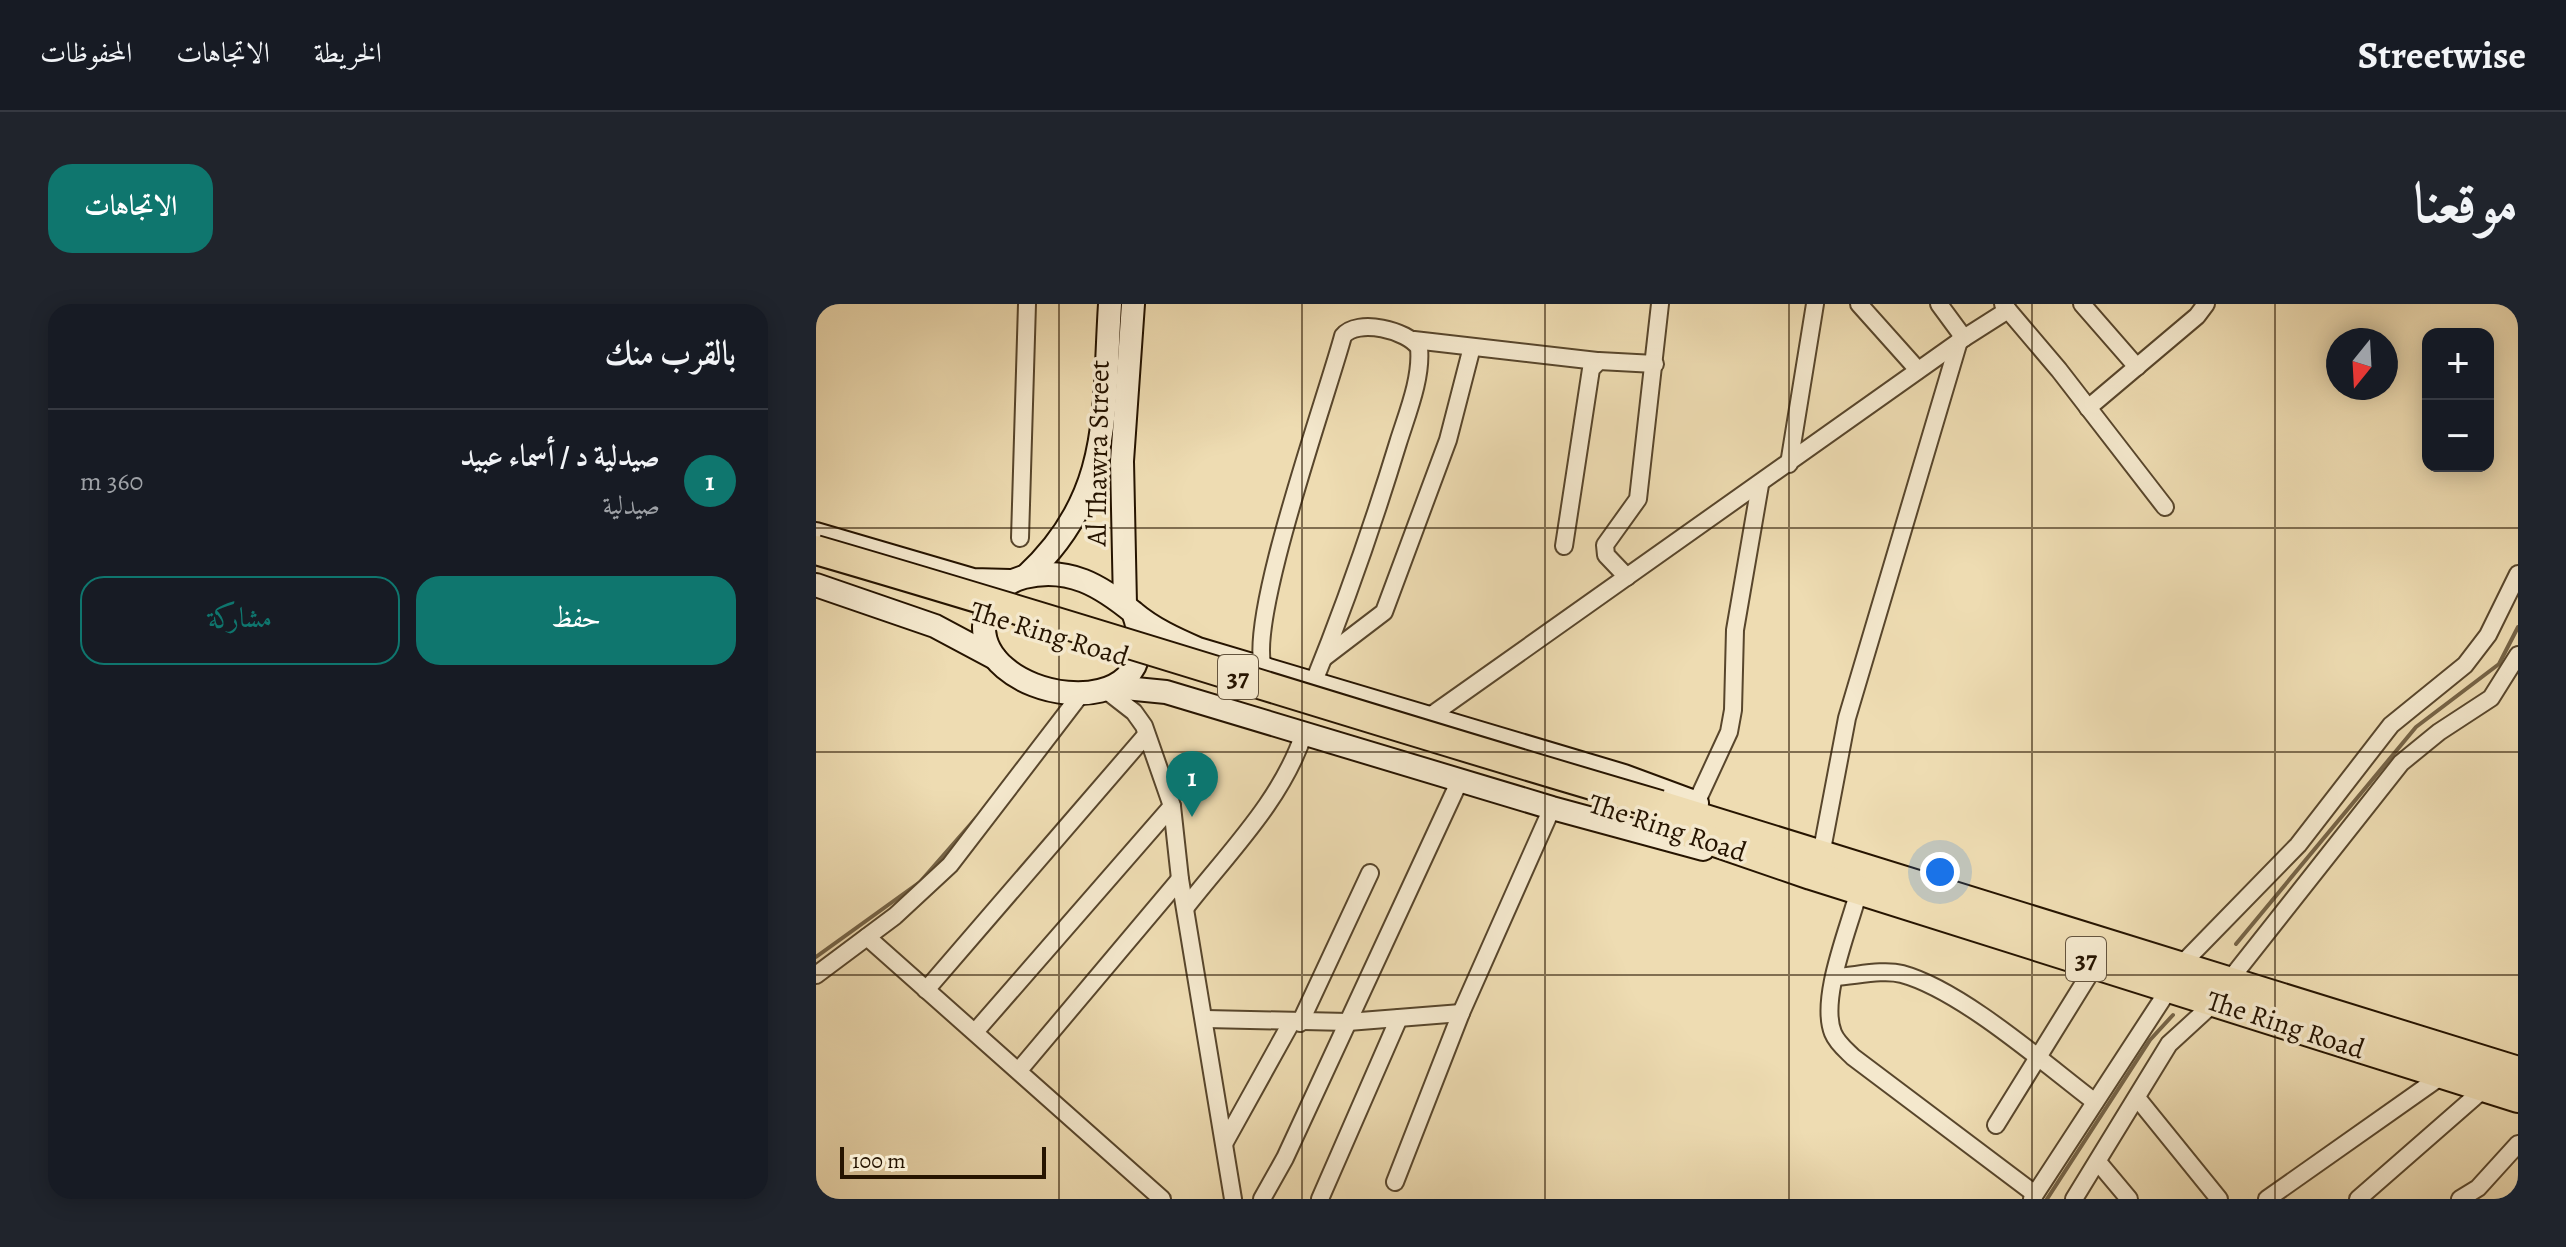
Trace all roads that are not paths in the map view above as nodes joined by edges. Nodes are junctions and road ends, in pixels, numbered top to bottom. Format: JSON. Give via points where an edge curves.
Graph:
{"nodes":[{"id":1,"x":1027,"y":304,"type":"edge"},
{"id":2,"x":1110,"y":304,"type":"edge"},
{"id":3,"x":1133,"y":304,"type":"edge"},
{"id":4,"x":1660,"y":304,"type":"edge"},
{"id":5,"x":1815,"y":304,"type":"edge"},
{"id":6,"x":1859,"y":304,"type":"edge"},
{"id":7,"x":1939,"y":304,"type":"edge"},
{"id":8,"x":2082,"y":304,"type":"edge"},
{"id":9,"x":2206,"y":304,"type":"edge"},
{"id":10,"x":2005,"y":307,"type":"edge"},
{"id":11,"x":1961,"y":339,"type":"junction"},
{"id":12,"x":1414,"y":340,"type":"junction"},
{"id":13,"x":1472,"y":347,"type":"junction"},
{"id":14,"x":1597,"y":361,"type":"junction"},
{"id":15,"x":1655,"y":364,"type":"junction"},
{"id":16,"x":2137,"y":367,"type":"junction"},
{"id":17,"x":1918,"y":370,"type":"junction"},
{"id":18,"x":2088,"y":408,"type":"junction"},
{"id":19,"x":1789,"y":464,"type":"junction"},
{"id":20,"x":1760,"y":485,"type":"junction"},
{"id":21,"x":2165,"y":507,"type":"dead end"},
{"id":22,"x":816,"y":534,"type":"edge"},
{"id":23,"x":1020,"y":538,"type":"dead end"},
{"id":24,"x":1564,"y":546,"type":"dead end"},
{"id":25,"x":816,"y":550,"type":"edge"},
{"id":26,"x":816,"y":566,"type":"edge"},
{"id":27,"x":2518,"y":574,"type":"edge"},
{"id":28,"x":1627,"y":577,"type":"junction"},
{"id":29,"x":1018,"y":579,"type":"junction"},
{"id":30,"x":816,"y":585,"type":"edge"},
{"id":31,"x":1129,"y":608,"type":"junction"},
{"id":32,"x":2518,"y":655,"type":"edge"},
{"id":33,"x":995,"y":658,"type":"junction"},
{"id":34,"x":1324,"y":658,"type":"junction"},
{"id":35,"x":1264,"y":670,"type":"junction"},
{"id":36,"x":1313,"y":684,"type":"junction"},
{"id":37,"x":1111,"y":689,"type":"junction"},
{"id":38,"x":1081,"y":694,"type":"junction"},
{"id":39,"x":1426,"y":719,"type":"junction"},
{"id":40,"x":1304,"y":733,"type":"junction"},
{"id":41,"x":1146,"y":735,"type":"junction"},
{"id":42,"x":1460,"y":780,"type":"junction"},
{"id":43,"x":1172,"y":806,"type":"junction"},
{"id":44,"x":1552,"y":808,"type":"junction"},
{"id":45,"x":1694,"y":808,"type":"junction"},
{"id":46,"x":1657,"y":813,"type":"junction"},
{"id":47,"x":1740,"y":840,"type":"junction"},
{"id":48,"x":1821,"y":855,"type":"junction"},
{"id":49,"x":1370,"y":873,"type":"dead end"},
{"id":50,"x":1180,"y":879,"type":"junction"},
{"id":51,"x":1859,"y":890,"type":"junction"},
{"id":52,"x":1186,"y":907,"type":"junction"},
{"id":53,"x":867,"y":937,"type":"junction"},
{"id":54,"x":2097,"y":962,"type":"junction"},
{"id":55,"x":816,"y":975,"type":"edge"},
{"id":56,"x":2175,"y":976,"type":"junction"},
{"id":57,"x":1835,"y":977,"type":"junction"},
{"id":58,"x":926,"y":990,"type":"junction"},
{"id":59,"x":2222,"y":992,"type":"junction"},
{"id":60,"x":1461,"y":1013,"type":"junction"},
{"id":61,"x":1399,"y":1018,"type":"junction"},
{"id":62,"x":1206,"y":1019,"type":"junction"},
{"id":63,"x":1348,"y":1022,"type":"junction"},
{"id":64,"x":1296,"y":1023,"type":"junction"},
{"id":65,"x":975,"y":1032,"type":"junction"},
{"id":66,"x":2037,"y":1058,"type":"junction"},
{"id":67,"x":1020,"y":1069,"type":"junction"},
{"id":68,"x":2518,"y":1071,"type":"edge"},
{"id":69,"x":2443,"y":1075,"type":"junction"},
{"id":70,"x":2485,"y":1088,"type":"junction"},
{"id":71,"x":2518,"y":1098,"type":"edge"},
{"id":72,"x":2138,"y":1099,"type":"junction"},
{"id":73,"x":2095,"y":1102,"type":"junction"},
{"id":74,"x":1996,"y":1125,"type":"dead end"},
{"id":75,"x":1225,"y":1142,"type":"junction"},
{"id":76,"x":2518,"y":1144,"type":"edge"},
{"id":77,"x":2098,"y":1162,"type":"junction"},
{"id":78,"x":1395,"y":1182,"type":"dead end"},
{"id":79,"x":1157,"y":1197,"type":"edge"},
{"id":80,"x":2034,"y":1197,"type":"edge"},
{"id":81,"x":1233,"y":1199,"type":"edge"},
{"id":82,"x":1262,"y":1199,"type":"edge"},
{"id":83,"x":1320,"y":1199,"type":"edge"},
{"id":84,"x":2074,"y":1199,"type":"edge"},
{"id":85,"x":2129,"y":1199,"type":"edge"},
{"id":86,"x":2219,"y":1199,"type":"edge"},
{"id":87,"x":2267,"y":1199,"type":"edge"},
{"id":88,"x":2358,"y":1199,"type":"edge"},
{"id":89,"x":2460,"y":1199,"type":"edge"}],
"edges":[{"from":1,"to":23,"type":"street"},
{"from":2,"to":29,"type":"street","name":"Al Thawra Street","via":[[1099,456],[1092,483],[1059,543]]},
{"from":3,"to":31,"type":"street","name":"Al Thawra Street","via":[[1122,461]]},
{"from":4,"to":15,"type":"street"},
{"from":5,"to":19,"type":"street"},
{"from":6,"to":17,"type":"street"},
{"from":7,"to":11,"type":"street"},
{"from":8,"to":16,"type":"street"},
{"from":9,"to":16,"type":"street"},
{"from":10,"to":11,"type":"street"},
{"from":10,"to":18,"type":"street"},
{"from":11,"to":17,"type":"street"},
{"from":11,"to":48,"type":"street","via":[[1847,718]]},
{"from":12,"to":13,"type":"street"},
{"from":12,"to":34,"type":"street","via":[[1420,359],[1407,415]]},
{"from":12,"to":35,"type":"street","via":[[1358,327],[1343,336],[1266,607],[1259,653]]},
{"from":13,"to":14,"type":"street"},
{"from":13,"to":34,"type":"street","via":[[1448,440],[1384,612]]},
{"from":14,"to":15,"type":"street"},
{"from":14,"to":24,"type":"street","via":[[1591,369]]},
{"from":15,"to":28,"type":"street","via":[[1638,499],[1605,545],[1606,555]]},
{"from":16,"to":18,"type":"street"},
{"from":17,"to":19,"type":"street"},
{"from":18,"to":21,"type":"street"},
{"from":19,"to":20,"type":"street"},
{"from":20,"to":28,"type":"street"},
{"from":20,"to":45,"type":"street","via":[[1735,630],[1733,710],[1721,752]]},
{"from":22,"to":29,"type":"street","via":[[973,580]]},
{"from":25,"to":46,"type":"highway","name":"The Ring Road","number":"37","bridge":true,"via":[[1060,621]]},
{"from":26,"to":46,"type":"highway","name":"The Ring Road","number":"37"},
{"from":27,"to":56,"type":"street","via":[[2488,635],[2465,665],[2391,725],[2298,845]]},
{"from":28,"to":39,"type":"street"},
{"from":29,"to":31,"type":"street","via":[[1076,577],[1108,590]]},
{"from":29,"to":33,"type":"street","via":[[990,602],[985,616]]},
{"from":30,"to":33,"type":"street","via":[[935,626]]},
{"from":31,"to":35,"type":"street","via":[[1198,649]]},
{"from":31,"to":37,"type":"street","via":[[1138,653],[1125,678]]},
{"from":32,"to":59,"type":"street","via":[[2491,698],[2401,763]]},
{"from":33,"to":38,"type":"street","via":[[1034,685]]},
{"from":34,"to":36,"type":"street"},
{"from":35,"to":36,"type":"street"},
{"from":36,"to":39,"type":"street"},
{"from":37,"to":38,"type":"street"},
{"from":37,"to":40,"type":"street","via":[[1166,692]]},
{"from":37,"to":41,"type":"street","via":[[1134,712]]},
{"from":38,"to":53,"type":"street","via":[[950,865]]},
{"from":39,"to":45,"type":"street","via":[[1624,776]]},
{"from":40,"to":42,"type":"street"},
{"from":40,"to":52,"type":"street","via":[[1276,794]]},
{"from":41,"to":43,"type":"street"},
{"from":41,"to":58,"type":"street"},
{"from":42,"to":44,"type":"street"},
{"from":42,"to":63,"type":"street"},
{"from":43,"to":50,"type":"street"},
{"from":43,"to":65,"type":"street"},
{"from":44,"to":47,"type":"street","via":[[1685,846]]},
{"from":44,"to":60,"type":"street"},
{"from":45,"to":46,"type":"highway","name":"The Ring Road","number":"37"},
{"from":45,"to":47,"type":"highway","name":"The Ring Road","number":"37"},
{"from":46,"to":47,"type":"highway","name":"The Ring Road","number":"37"},
{"from":47,"to":48,"type":"highway","name":"The Ring Road","number":"37"},
{"from":47,"to":51,"type":"highway","name":"The Ring Road","number":"37"},
{"from":48,"to":56,"type":"highway","name":"The Ring Road","number":"37"},
{"from":49,"to":64,"type":"street"},
{"from":50,"to":52,"type":"street"},
{"from":50,"to":67,"type":"street"},
{"from":51,"to":54,"type":"highway","name":"The Ring Road","number":"37"},
{"from":51,"to":57,"type":"street"},
{"from":52,"to":62,"type":"street"},
{"from":53,"to":55,"type":"street"},
{"from":53,"to":58,"type":"street"},
{"from":54,"to":56,"type":"highway","name":"The Ring Road","number":"37"},
{"from":54,"to":66,"type":"street"},
{"from":56,"to":59,"type":"highway","name":"The Ring Road","number":"37"},
{"from":56,"to":73,"type":"street"},
{"from":57,"to":66,"type":"street","via":[[1898,973],[1921,981]]},
{"from":57,"to":80,"type":"street","via":[[1829,1012],[1840,1045]]},
{"from":58,"to":65,"type":"street"},
{"from":59,"to":68,"type":"highway","name":"The Ring Road","number":"37"},
{"from":59,"to":69,"type":"highway","name":"The Ring Road","number":"37"},
{"from":59,"to":72,"type":"street","via":[[2169,1044]]},
{"from":60,"to":61,"type":"street"},
{"from":60,"to":78,"type":"street"},
{"from":61,"to":63,"type":"street"},
{"from":61,"to":83,"type":"street"},
{"from":62,"to":64,"type":"street"},
{"from":62,"to":75,"type":"street"},
{"from":63,"to":64,"type":"street"},
{"from":63,"to":82,"type":"street"},
{"from":64,"to":75,"type":"street"},
{"from":65,"to":67,"type":"street"},
{"from":66,"to":73,"type":"street"},
{"from":66,"to":74,"type":"street"},
{"from":67,"to":79,"type":"street"},
{"from":69,"to":70,"type":"highway","name":"The Ring Road","number":"37"},
{"from":69,"to":87,"type":"street"},
{"from":70,"to":71,"type":"highway","name":"The Ring Road","number":"37"},
{"from":70,"to":88,"type":"street"},
{"from":72,"to":77,"type":"street"},
{"from":72,"to":86,"type":"street"},
{"from":73,"to":80,"type":"street"},
{"from":75,"to":81,"type":"street"},
{"from":76,"to":89,"type":"street","via":[[2478,1188]]},
{"from":77,"to":84,"type":"street"},
{"from":77,"to":85,"type":"street"}]}
